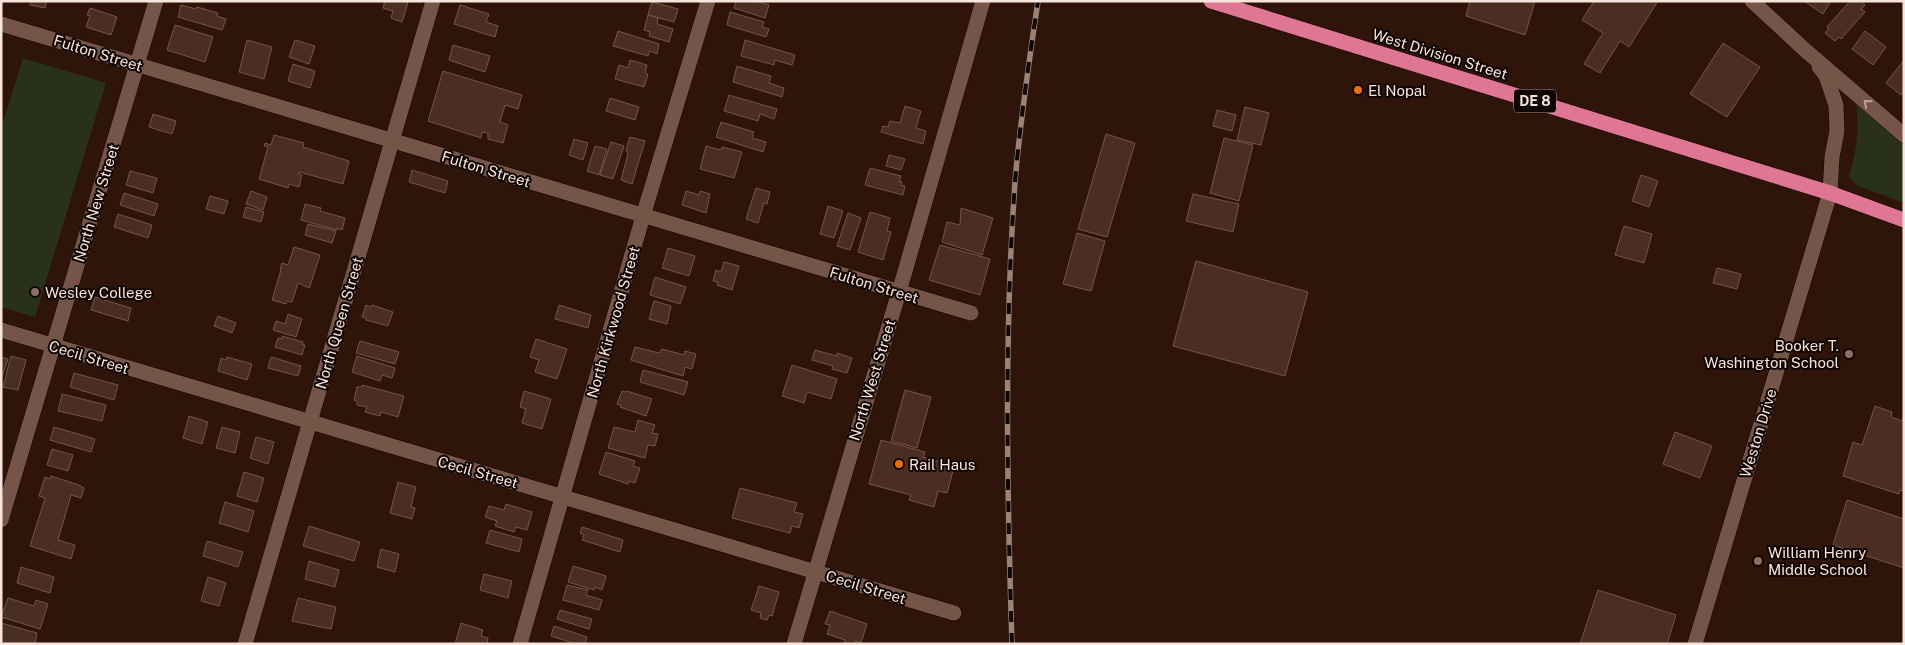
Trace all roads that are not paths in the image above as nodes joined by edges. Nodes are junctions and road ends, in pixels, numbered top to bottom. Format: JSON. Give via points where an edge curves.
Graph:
{"nodes":[{"id":1,"x":156,"y":1,"type":"edge"},
{"id":2,"x":432,"y":1,"type":"edge"},
{"id":3,"x":708,"y":1,"type":"edge"},
{"id":4,"x":983,"y":1,"type":"edge"},
{"id":5,"x":1211,"y":1,"type":"edge"},
{"id":6,"x":1752,"y":1,"type":"edge"},
{"id":7,"x":1,"y":24,"type":"edge"},
{"id":8,"x":1805,"y":50,"type":"junction"},
{"id":9,"x":137,"y":65,"type":"junction"},
{"id":10,"x":1904,"y":134,"type":"edge"},
{"id":11,"x":392,"y":141,"type":"junction"},
{"id":12,"x":1830,"y":193,"type":"junction"},
{"id":13,"x":643,"y":216,"type":"junction"},
{"id":14,"x":1904,"y":220,"type":"edge"},
{"id":15,"x":899,"y":292,"type":"junction"},
{"id":16,"x":971,"y":313,"type":"dead end"},
{"id":17,"x":1,"y":330,"type":"edge"},
{"id":18,"x":54,"y":346,"type":"junction"},
{"id":19,"x":310,"y":422,"type":"junction"},
{"id":20,"x":563,"y":497,"type":"junction"},
{"id":21,"x":1,"y":520,"type":"edge"},
{"id":22,"x":814,"y":572,"type":"junction"},
{"id":23,"x":954,"y":613,"type":"dead end"},
{"id":24,"x":245,"y":644,"type":"edge"},
{"id":25,"x":520,"y":644,"type":"edge"},
{"id":26,"x":794,"y":644,"type":"edge"},
{"id":27,"x":1695,"y":644,"type":"edge"}],
"edges":[{"from":1,"to":9,"type":"street","name":"North New Street"},
{"from":2,"to":11,"type":"street","name":"North Queen Street"},
{"from":3,"to":13,"type":"street","name":"North Kirkwood Street"},
{"from":4,"to":15,"type":"street","name":"North West Street"},
{"from":5,"to":12,"type":"highway","name":"West Division Street","number":"DE 8"},
{"from":6,"to":8,"type":"street"},
{"from":7,"to":9,"type":"street","name":"Fulton Street"},
{"from":10,"to":8,"type":"street","one_way":true},
{"from":8,"to":12,"type":"street","name":"Weston Drive","via":[[1826,76],[1836,105],[1837,131]]},
{"from":9,"to":11,"type":"street","name":"Fulton Street"},
{"from":9,"to":18,"type":"street","name":"North New Street"},
{"from":11,"to":13,"type":"street","name":"Fulton Street"},
{"from":11,"to":19,"type":"street","name":"North Queen Street"},
{"from":12,"to":14,"type":"highway","number":"DE 8"},
{"from":12,"to":27,"type":"street","name":"Weston Drive"},
{"from":13,"to":15,"type":"street","name":"Fulton Street"},
{"from":13,"to":20,"type":"street","name":"North Kirkwood Street"},
{"from":15,"to":16,"type":"street","name":"Fulton Street"},
{"from":15,"to":22,"type":"street","name":"North West Street"},
{"from":17,"to":18,"type":"street","name":"Cecil Street"},
{"from":18,"to":19,"type":"street","name":"Cecil Street"},
{"from":18,"to":21,"type":"street","name":"North New Street"},
{"from":19,"to":20,"type":"street","name":"Cecil Street"},
{"from":19,"to":24,"type":"street","name":"North Queen Street"},
{"from":20,"to":22,"type":"street","name":"Cecil Street"},
{"from":20,"to":25,"type":"street","name":"North Kirkwood Street"},
{"from":22,"to":23,"type":"street","name":"Cecil Street"},
{"from":22,"to":26,"type":"street","name":"North West Street"}]}
